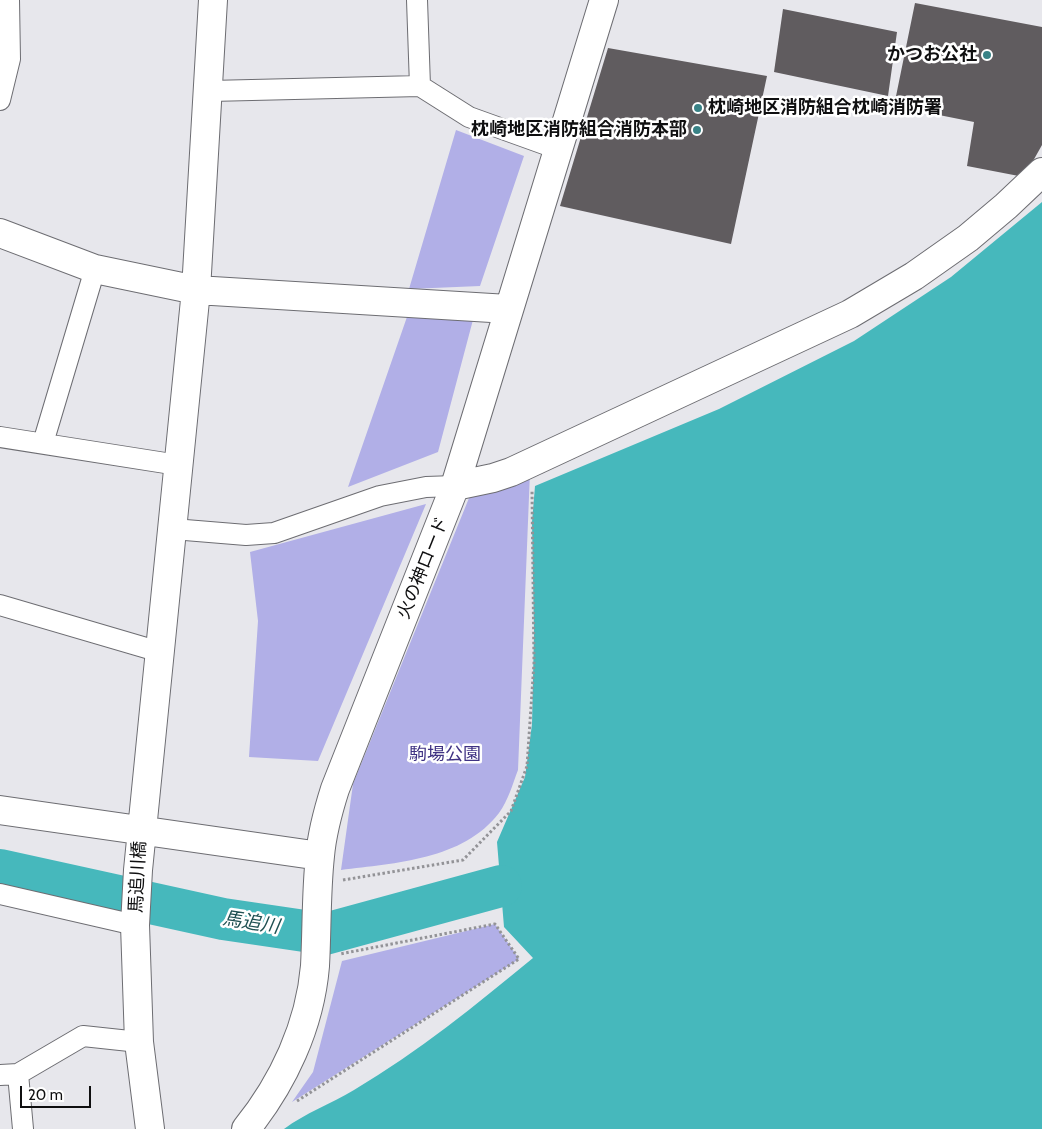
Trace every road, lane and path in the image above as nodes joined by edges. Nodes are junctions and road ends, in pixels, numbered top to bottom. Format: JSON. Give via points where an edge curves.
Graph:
{"nodes":[{"id":1,"x":9,"y":0,"type":"edge"},
{"id":2,"x":213,"y":0,"type":"edge"},
{"id":3,"x":417,"y":0,"type":"edge"},
{"id":4,"x":604,"y":0,"type":"edge"},
{"id":5,"x":420,"y":86,"type":"junction"},
{"id":6,"x":210,"y":91,"type":"junction"},
{"id":7,"x":0,"y":100,"type":"edge"},
{"id":8,"x":558,"y":149,"type":"junction"},
{"id":9,"x":1042,"y":172,"type":"edge"},
{"id":10,"x":0,"y":233,"type":"edge"},
{"id":11,"x":95,"y":269,"type":"junction"},
{"id":12,"x":196,"y":290,"type":"junction"},
{"id":13,"x":508,"y":309,"type":"junction"},
{"id":14,"x":0,"y":437,"type":"edge"},
{"id":15,"x":43,"y":443,"type":"junction"},
{"id":16,"x":532,"y":462,"type":"junction"},
{"id":17,"x":178,"y":465,"type":"junction"},
{"id":18,"x":455,"y":486,"type":"junction"},
{"id":19,"x":173,"y":529,"type":"junction"},
{"id":20,"x":0,"y":605,"type":"edge"},
{"id":21,"x":160,"y":652,"type":"junction"},
{"id":22,"x":0,"y":810,"type":"edge"},
{"id":23,"x":141,"y":830,"type":"junction"},
{"id":24,"x":326,"y":872,"type":"junction"},
{"id":25,"x":0,"y":894,"type":"edge"},
{"id":26,"x":135,"y":925,"type":"junction"},
{"id":27,"x":339,"y":954,"type":"dead end"},
{"id":28,"x":139,"y":1042,"type":"junction"},
{"id":29,"x":9,"y":1074,"type":"edge"},
{"id":30,"x":290,"y":1106,"type":"dead end"},
{"id":31,"x":23,"y":1129,"type":"edge"},
{"id":32,"x":150,"y":1129,"type":"edge"},
{"id":33,"x":246,"y":1129,"type":"edge"}],
"edges":[{"from":1,"to":7,"type":"street","via":[[10,59]]},
{"from":2,"to":6,"type":"street","name":"馬追川橋"},
{"from":3,"to":5,"type":"street"},
{"from":4,"to":8,"type":"street","name":"火の神ロード"},
{"from":5,"to":6,"type":"street"},
{"from":5,"to":8,"type":"street","via":[[468,117]]},
{"from":6,"to":12,"type":"street","name":"馬追川橋"},
{"from":8,"to":13,"type":"street","name":"火の神ロード"},
{"from":9,"to":16,"type":"street","via":[[968,238],[914,276],[850,314]]},
{"from":10,"to":11,"type":"street"},
{"from":11,"to":12,"type":"street"},
{"from":11,"to":15,"type":"street"},
{"from":12,"to":13,"type":"street"},
{"from":12,"to":17,"type":"street","name":"馬追川橋"},
{"from":13,"to":18,"type":"street","name":"火の神ロード"},
{"from":14,"to":15,"type":"street"},
{"from":15,"to":17,"type":"street"},
{"from":16,"to":18,"type":"street","via":[[493,478]]},
{"from":16,"to":24,"type":"path","via":[[534,663],[527,766],[510,811],[463,860]]},
{"from":17,"to":19,"type":"street","name":"馬追川橋"},
{"from":18,"to":19,"type":"street","via":[[426,487],[380,496],[274,533],[246,536]]},
{"from":18,"to":24,"type":"street","name":"火の神ロード","via":[[335,789],[326,820]]},
{"from":19,"to":21,"type":"street","name":"馬追川橋"},
{"from":20,"to":21,"type":"street"},
{"from":21,"to":23,"type":"street","name":"馬追川橋"},
{"from":22,"to":23,"type":"street"},
{"from":23,"to":24,"type":"street"},
{"from":23,"to":26,"type":"street","name":"馬追川橋"},
{"from":24,"to":33,"type":"street","name":"火の神ロード","via":[[308,1004],[297,1043],[267,1104]]},
{"from":25,"to":26,"type":"street"},
{"from":26,"to":28,"type":"street","name":"馬追川橋"},
{"from":27,"to":30,"type":"path","via":[[495,924],[519,959]]},
{"from":28,"to":29,"type":"street","via":[[83,1036]]},
{"from":28,"to":32,"type":"street","name":"馬追川橋"},
{"from":29,"to":31,"type":"street"}]}
